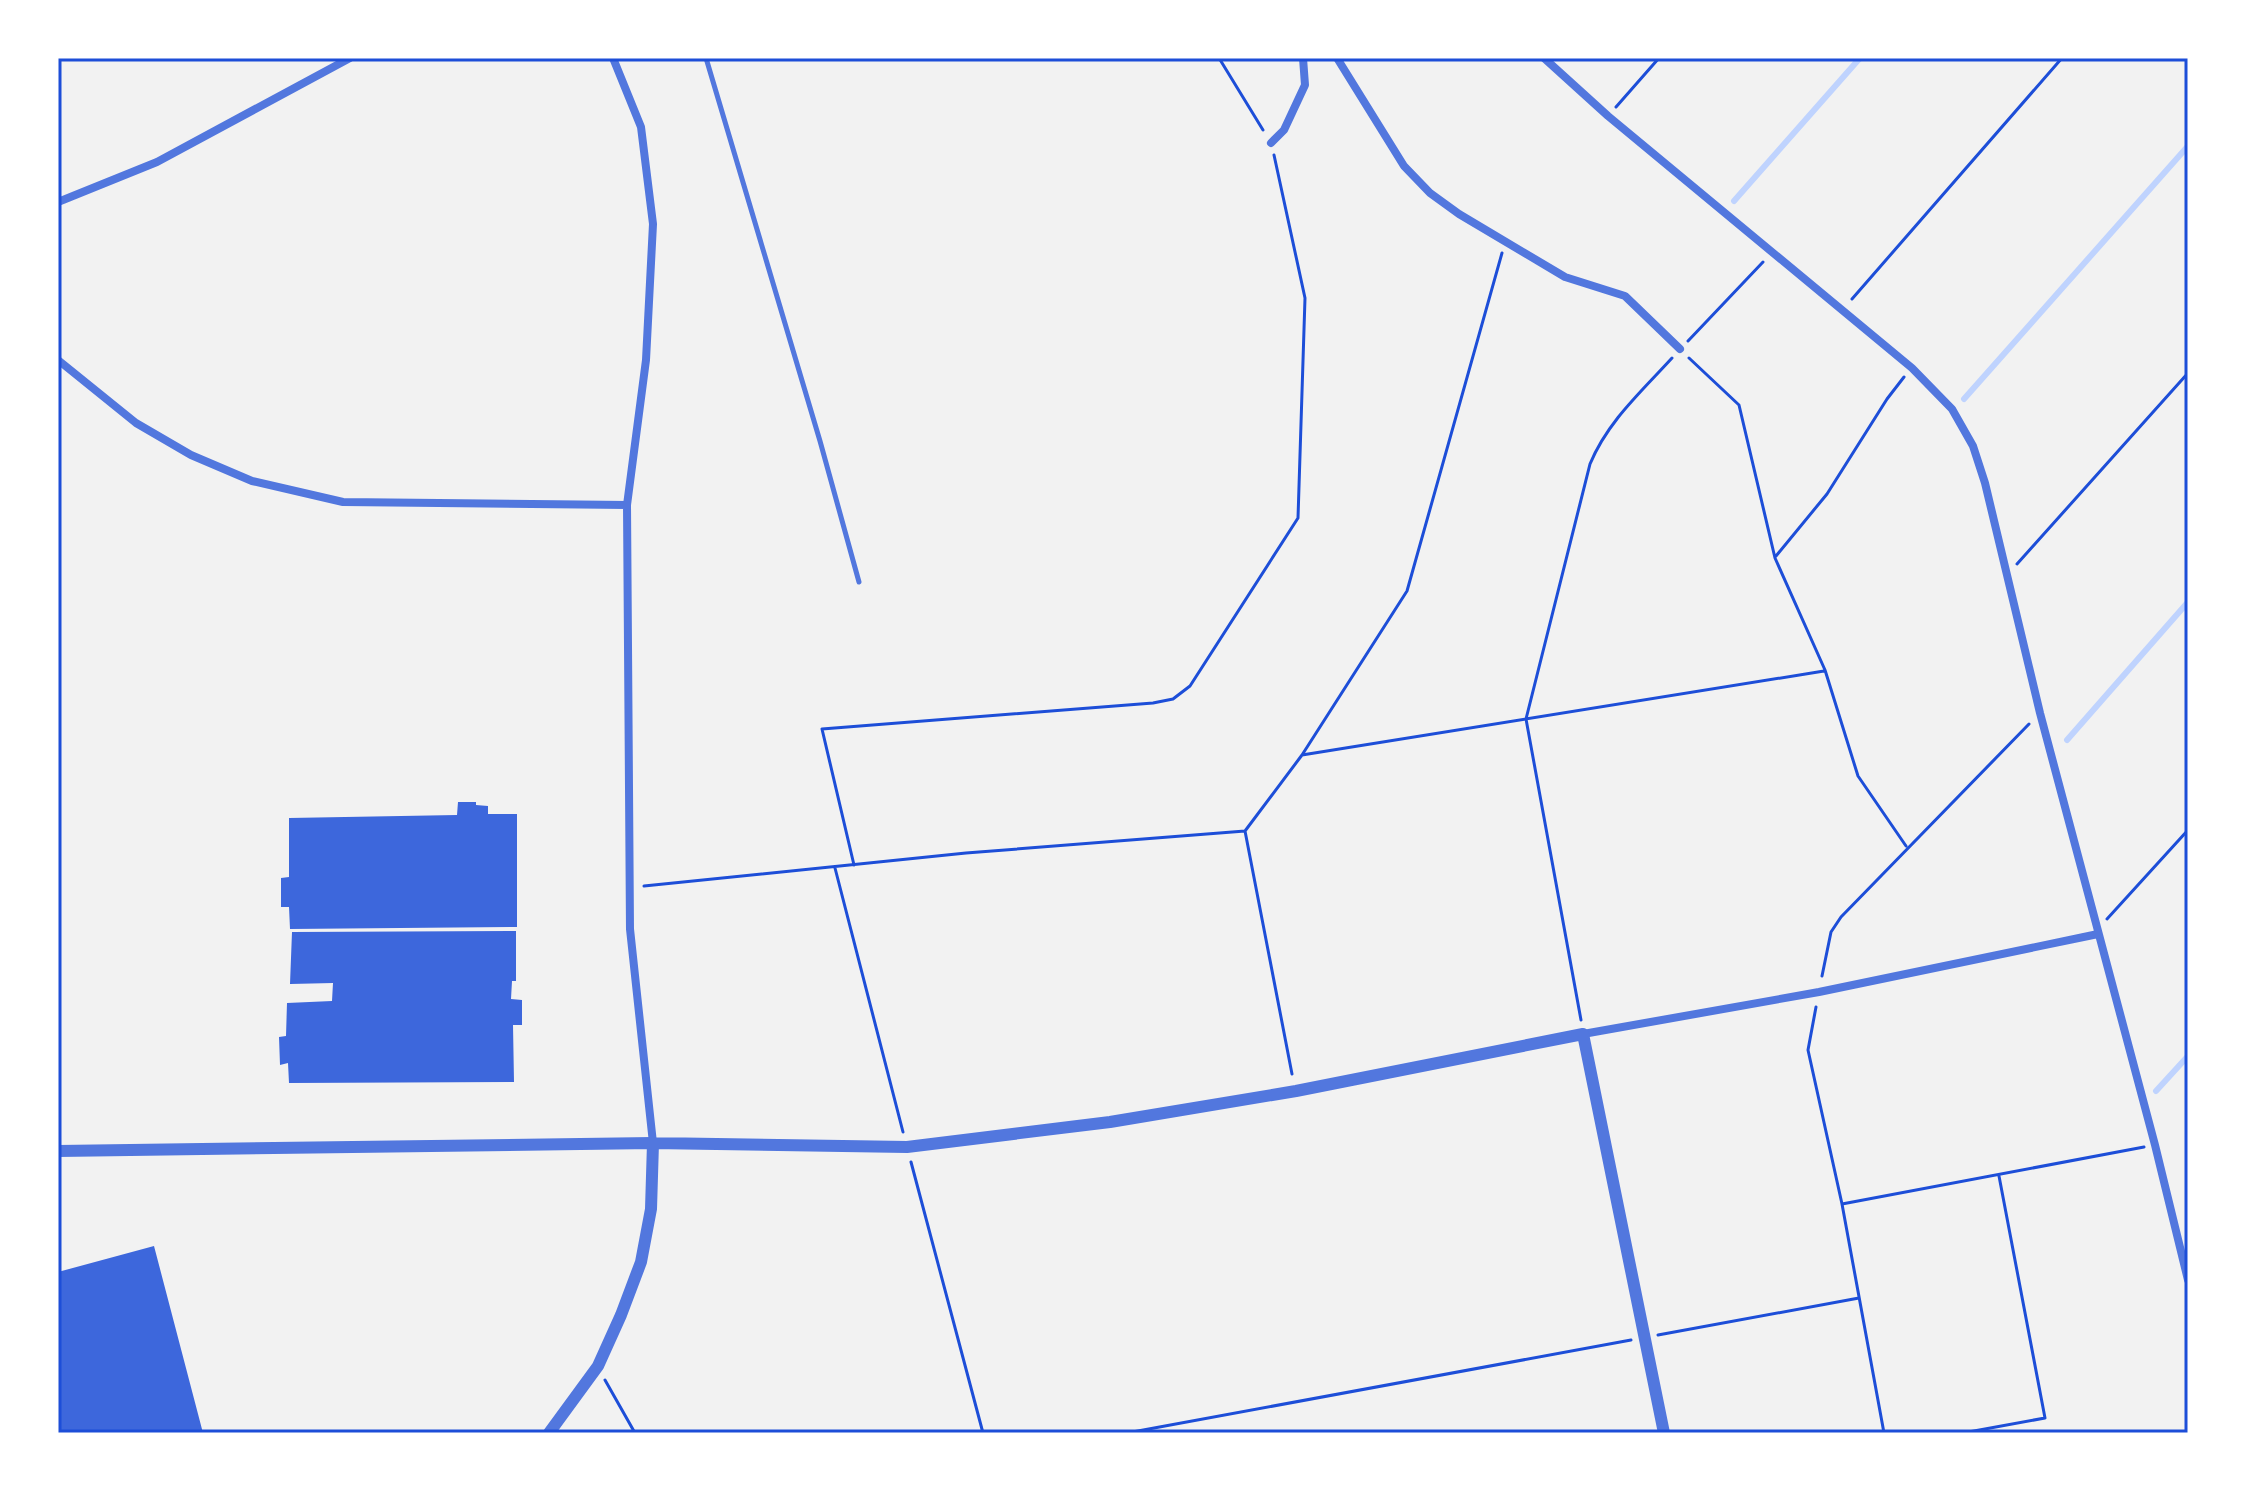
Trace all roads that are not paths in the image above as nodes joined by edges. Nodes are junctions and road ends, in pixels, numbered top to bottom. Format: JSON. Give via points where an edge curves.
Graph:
{"nodes":[{"id":1,"x":350,"y":58,"type":"edge"},
{"id":2,"x":613,"y":58,"type":"edge"},
{"id":3,"x":706,"y":58,"type":"edge"},
{"id":4,"x":1303,"y":58,"type":"edge"},
{"id":5,"x":1337,"y":58,"type":"edge"},
{"id":6,"x":1544,"y":58,"type":"edge"},
{"id":7,"x":1271,"y":143,"type":"road end"},
{"id":8,"x":58,"y":202,"type":"edge"},
{"id":9,"x":1680,"y":349,"type":"road end"},
{"id":10,"x":58,"y":360,"type":"edge"},
{"id":11,"x":627,"y":505,"type":"junction"},
{"id":12,"x":859,"y":582,"type":"dead end"},
{"id":13,"x":2098,"y":934,"type":"junction"},
{"id":14,"x":1583,"y":1034,"type":"junction"},
{"id":15,"x":653,"y":1143,"type":"junction"},
{"id":16,"x":58,"y":1151,"type":"edge"},
{"id":17,"x":2188,"y":1280,"type":"edge"},
{"id":18,"x":549,"y":1433,"type":"edge"},
{"id":19,"x":1664,"y":1433,"type":"edge"}],
"edges":[{"from":1,"to":8,"type":"street","via":[[157,162]]},
{"from":2,"to":11,"type":"street","via":[[641,127],[653,224],[646,360]]},
{"from":3,"to":12,"type":"lane"},
{"from":4,"to":7,"type":"street","via":[[1305,85],[1284,130]]},
{"from":5,"to":9,"type":"street","via":[[1404,166],[1430,193],[1565,277],[1625,296]]},
{"from":6,"to":13,"type":"street","via":[[1912,368],[1952,409],[1973,446],[1985,483]]},
{"from":10,"to":11,"type":"street","via":[[136,423],[191,455],[252,481],[343,502]]},
{"from":11,"to":15,"type":"street","via":[[630,929]]},
{"from":13,"to":14,"type":"street"},
{"from":13,"to":17,"type":"street"},
{"from":14,"to":15,"type":"street","via":[[1296,1091],[1110,1122],[907,1147]]},
{"from":14,"to":19,"type":"street"},
{"from":15,"to":16,"type":"street"},
{"from":15,"to":18,"type":"street","via":[[651,1209],[641,1262],[598,1366]]}]}
